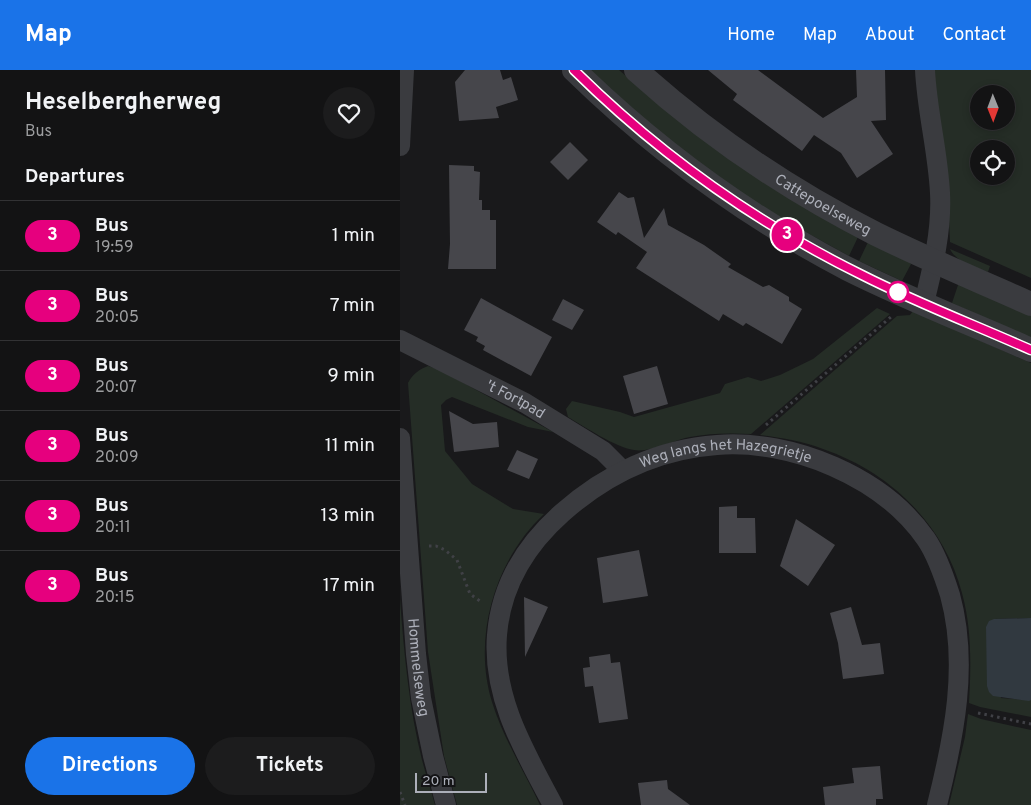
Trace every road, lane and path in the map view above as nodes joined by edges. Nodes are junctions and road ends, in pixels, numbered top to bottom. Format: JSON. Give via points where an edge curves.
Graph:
{"nodes":[{"id":1,"x":574,"y":70,"type":"edge"},
{"id":2,"x":636,"y":70,"type":"edge"},
{"id":3,"x":925,"y":70,"type":"edge"},
{"id":4,"x":402,"y":79,"type":"edge"},
{"id":5,"x":400,"y":146,"type":"edge"},
{"id":6,"x":935,"y":261,"type":"junction"},
{"id":7,"x":924,"y":303,"type":"junction"},
{"id":8,"x":1031,"y":304,"type":"edge"},
{"id":9,"x":892,"y":316,"type":"dead end"},
{"id":10,"x":400,"y":340,"type":"edge"},
{"id":11,"x":1031,"y":350,"type":"edge"},
{"id":12,"x":763,"y":428,"type":"dead end"},
{"id":13,"x":400,"y":438,"type":"edge"},
{"id":14,"x":623,"y":471,"type":"junction"},
{"id":15,"x":436,"y":546,"type":"dead end"},
{"id":16,"x":481,"y":602,"type":"dead end"},
{"id":17,"x":957,"y":708,"type":"junction"},
{"id":18,"x":1031,"y":724,"type":"edge"},
{"id":19,"x":400,"y":792,"type":"edge"},
{"id":20,"x":405,"y":805,"type":"edge"},
{"id":21,"x":446,"y":805,"type":"edge"},
{"id":22,"x":554,"y":805,"type":"edge"},
{"id":23,"x":937,"y":805,"type":"edge"}],
"edges":[{"from":1,"to":7,"type":"street","via":[[659,146],[758,217],[856,272]]},
{"from":2,"to":6,"type":"street","name":"Cattepoelseweg","via":[[699,122],[787,184],[875,234]]},
{"from":3,"to":6,"type":"street","via":[[940,193]]},
{"from":4,"to":5,"type":"street"},
{"from":6,"to":7,"type":"street"},
{"from":6,"to":8,"type":"street","name":"Cattepoelseweg"},
{"from":7,"to":11,"type":"street"},
{"from":9,"to":12,"type":"path"},
{"from":10,"to":14,"type":"street","name":"'t Fortpad","via":[[525,403],[603,451]]},
{"from":13,"to":21,"type":"street","name":"Hommelseweg","via":[[421,698]]},
{"from":14,"to":17,"type":"street","name":"Weg langs het Hazegrietje","via":[[680,450],[741,444],[804,456],[856,477],[882,494],[905,514],[926,540],[946,582],[957,638]]},
{"from":14,"to":22,"type":"street","name":"Weg langs het Hazegrietje","via":[[581,497],[538,536],[519,563],[500,615],[497,649],[502,698],[514,729]]},
{"from":15,"to":16,"type":"path","via":[[457,560],[470,594]]},
{"from":17,"to":18,"type":"path"},
{"from":17,"to":23,"type":"street","name":"Weg langs het Hazegrietje"},
{"from":19,"to":20,"type":"path"}]}
